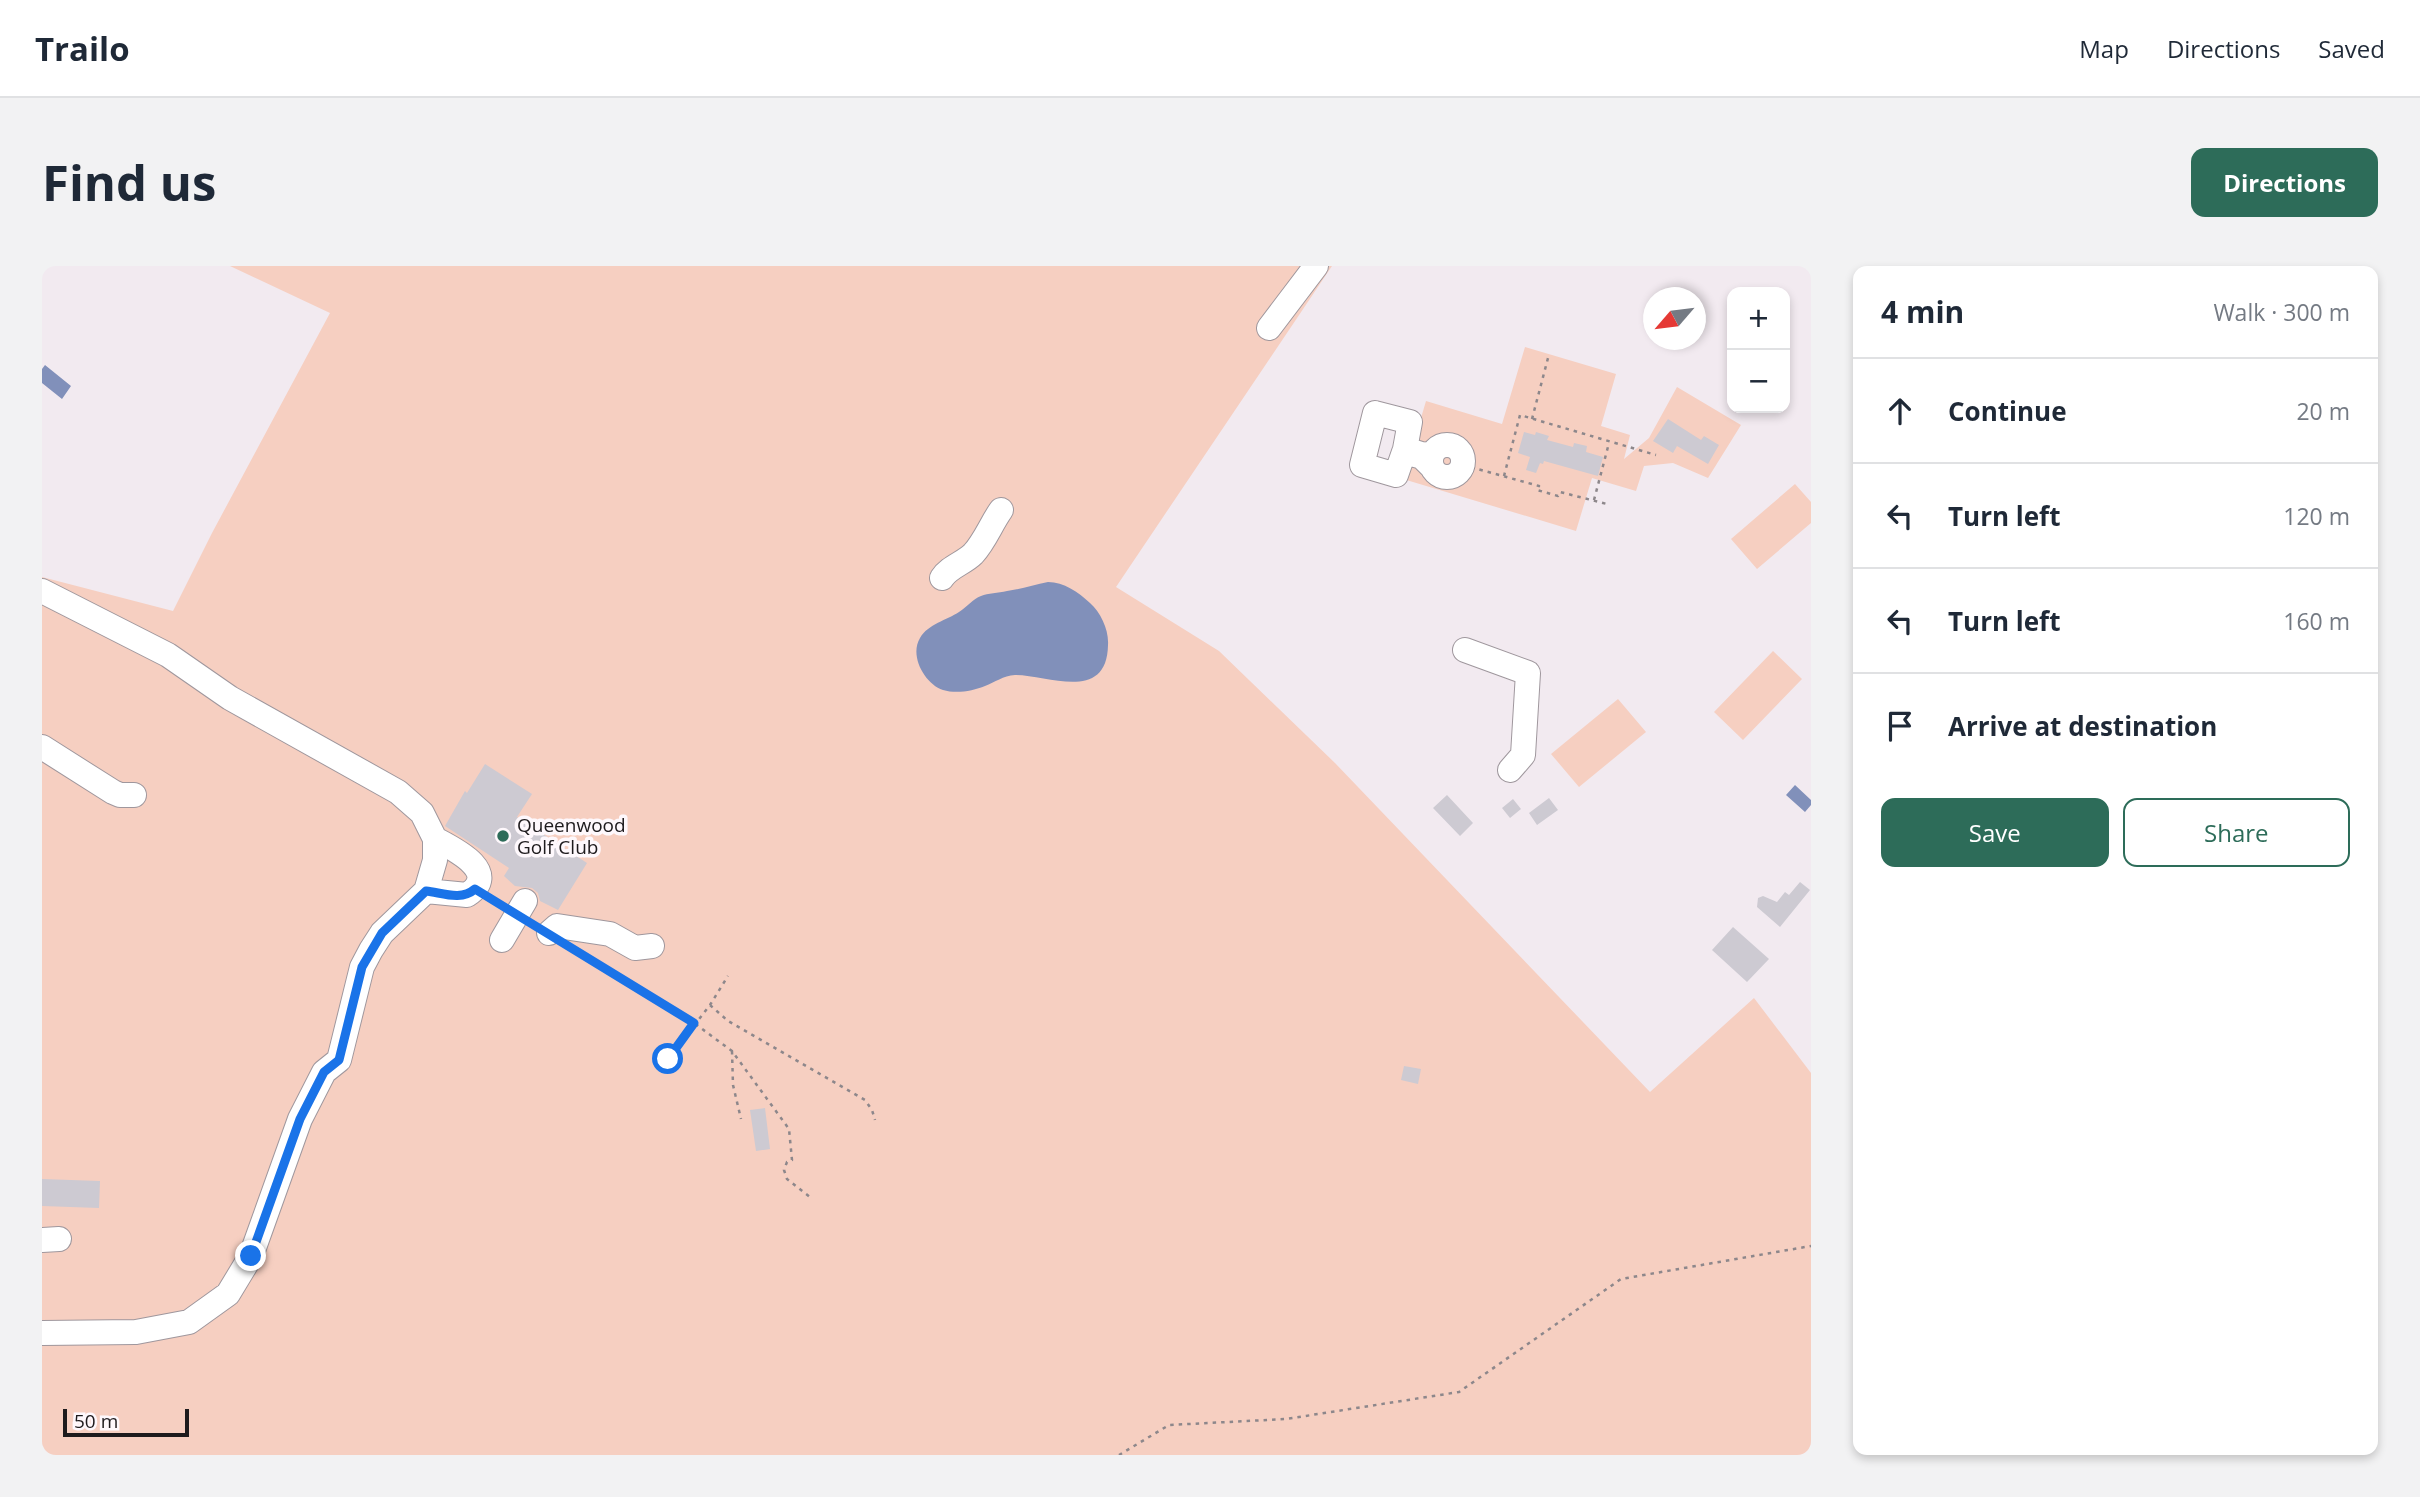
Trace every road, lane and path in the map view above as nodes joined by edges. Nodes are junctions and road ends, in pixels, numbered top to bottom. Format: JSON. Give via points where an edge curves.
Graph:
{"nodes":[{"id":1,"x":1316,"y":266,"type":"edge"},
{"id":2,"x":1269,"y":328,"type":"dead end"},
{"id":3,"x":1548,"y":358,"type":"dead end"},
{"id":4,"x":1532,"y":419,"type":"junction"},
{"id":5,"x":1454,"y":426,"type":"dead end"},
{"id":6,"x":1609,"y":442,"type":"junction"},
{"id":7,"x":1656,"y":455,"type":"dead end"},
{"id":8,"x":1463,"y":465,"type":"joint"},
{"id":9,"x":1503,"y":476,"type":"junction"},
{"id":10,"x":1594,"y":500,"type":"junction"},
{"id":11,"x":1606,"y":504,"type":"dead end"},
{"id":12,"x":1001,"y":510,"type":"dead end"},
{"id":13,"x":942,"y":578,"type":"dead end"},
{"id":14,"x":42,"y":591,"type":"edge"},
{"id":15,"x":1465,"y":650,"type":"dead end"},
{"id":16,"x":42,"y":747,"type":"edge"},
{"id":17,"x":1510,"y":769,"type":"dead end"},
{"id":18,"x":134,"y":795,"type":"dead end"},
{"id":19,"x":435,"y":839,"type":"junction"},
{"id":20,"x":426,"y":891,"type":"junction"},
{"id":21,"x":524,"y":901,"type":"dead end"},
{"id":22,"x":549,"y":933,"type":"joint"},
{"id":23,"x":502,"y":940,"type":"dead end"},
{"id":24,"x":652,"y":946,"type":"dead end"},
{"id":25,"x":729,"y":976,"type":"dead end"},
{"id":26,"x":710,"y":1005,"type":"junction"},
{"id":27,"x":694,"y":1023,"type":"junction"},
{"id":28,"x":732,"y":1051,"type":"junction"},
{"id":29,"x":668,"y":1059,"type":"dead end"},
{"id":30,"x":741,"y":1119,"type":"dead end"},
{"id":31,"x":875,"y":1121,"type":"dead end"},
{"id":32,"x":810,"y":1197,"type":"dead end"},
{"id":33,"x":1811,"y":1246,"type":"edge"},
{"id":34,"x":42,"y":1333,"type":"edge"},
{"id":35,"x":1119,"y":1455,"type":"edge"}],
"edges":[{"from":1,"to":2,"type":"lane"},
{"from":3,"to":4,"type":"path"},
{"from":4,"to":6,"type":"path"},
{"from":4,"to":9,"type":"path","via":[[1520,415]]},
{"from":5,"to":8,"type":"lane","via":[[1436,467],[1442,477],[1450,477]]},
{"from":6,"to":7,"type":"path"},
{"from":6,"to":10,"type":"path"},
{"from":8,"to":9,"type":"path"},
{"from":9,"to":10,"type":"path","via":[[1558,496],[1560,492]]},
{"from":10,"to":11,"type":"path"},
{"from":12,"to":13,"type":"lane","via":[[980,547]]},
{"from":14,"to":19,"type":"lane","via":[[168,655],[230,698],[398,793],[422,813]]},
{"from":15,"to":17,"type":"lane","via":[[1528,673],[1522,755]]},
{"from":16,"to":18,"type":"lane","via":[[113,792]]},
{"from":19,"to":20,"type":"lane","via":[[435,860]]},
{"from":19,"to":20,"type":"lane","via":[[470,860],[477,869],[478,886],[467,895]]},
{"from":20,"to":34,"type":"lane","via":[[382,933],[362,967],[339,1060],[324,1072],[300,1119],[251,1256],[228,1294],[189,1322],[136,1332]]},
{"from":21,"to":23,"type":"lane"},
{"from":22,"to":24,"type":"lane","via":[[557,926],[610,934],[635,948]]},
{"from":22,"to":27,"type":"path"},
{"from":25,"to":26,"type":"path"},
{"from":26,"to":27,"type":"path"},
{"from":26,"to":31,"type":"path","via":[[729,1021],[865,1100]]},
{"from":27,"to":28,"type":"path"},
{"from":27,"to":29,"type":"path"},
{"from":28,"to":30,"type":"path"},
{"from":28,"to":32,"type":"path","via":[[789,1129],[792,1160],[784,1170],[787,1179]]},
{"from":33,"to":35,"type":"path","via":[[1621,1279],[1459,1392],[1286,1419],[1169,1425]]}]}
